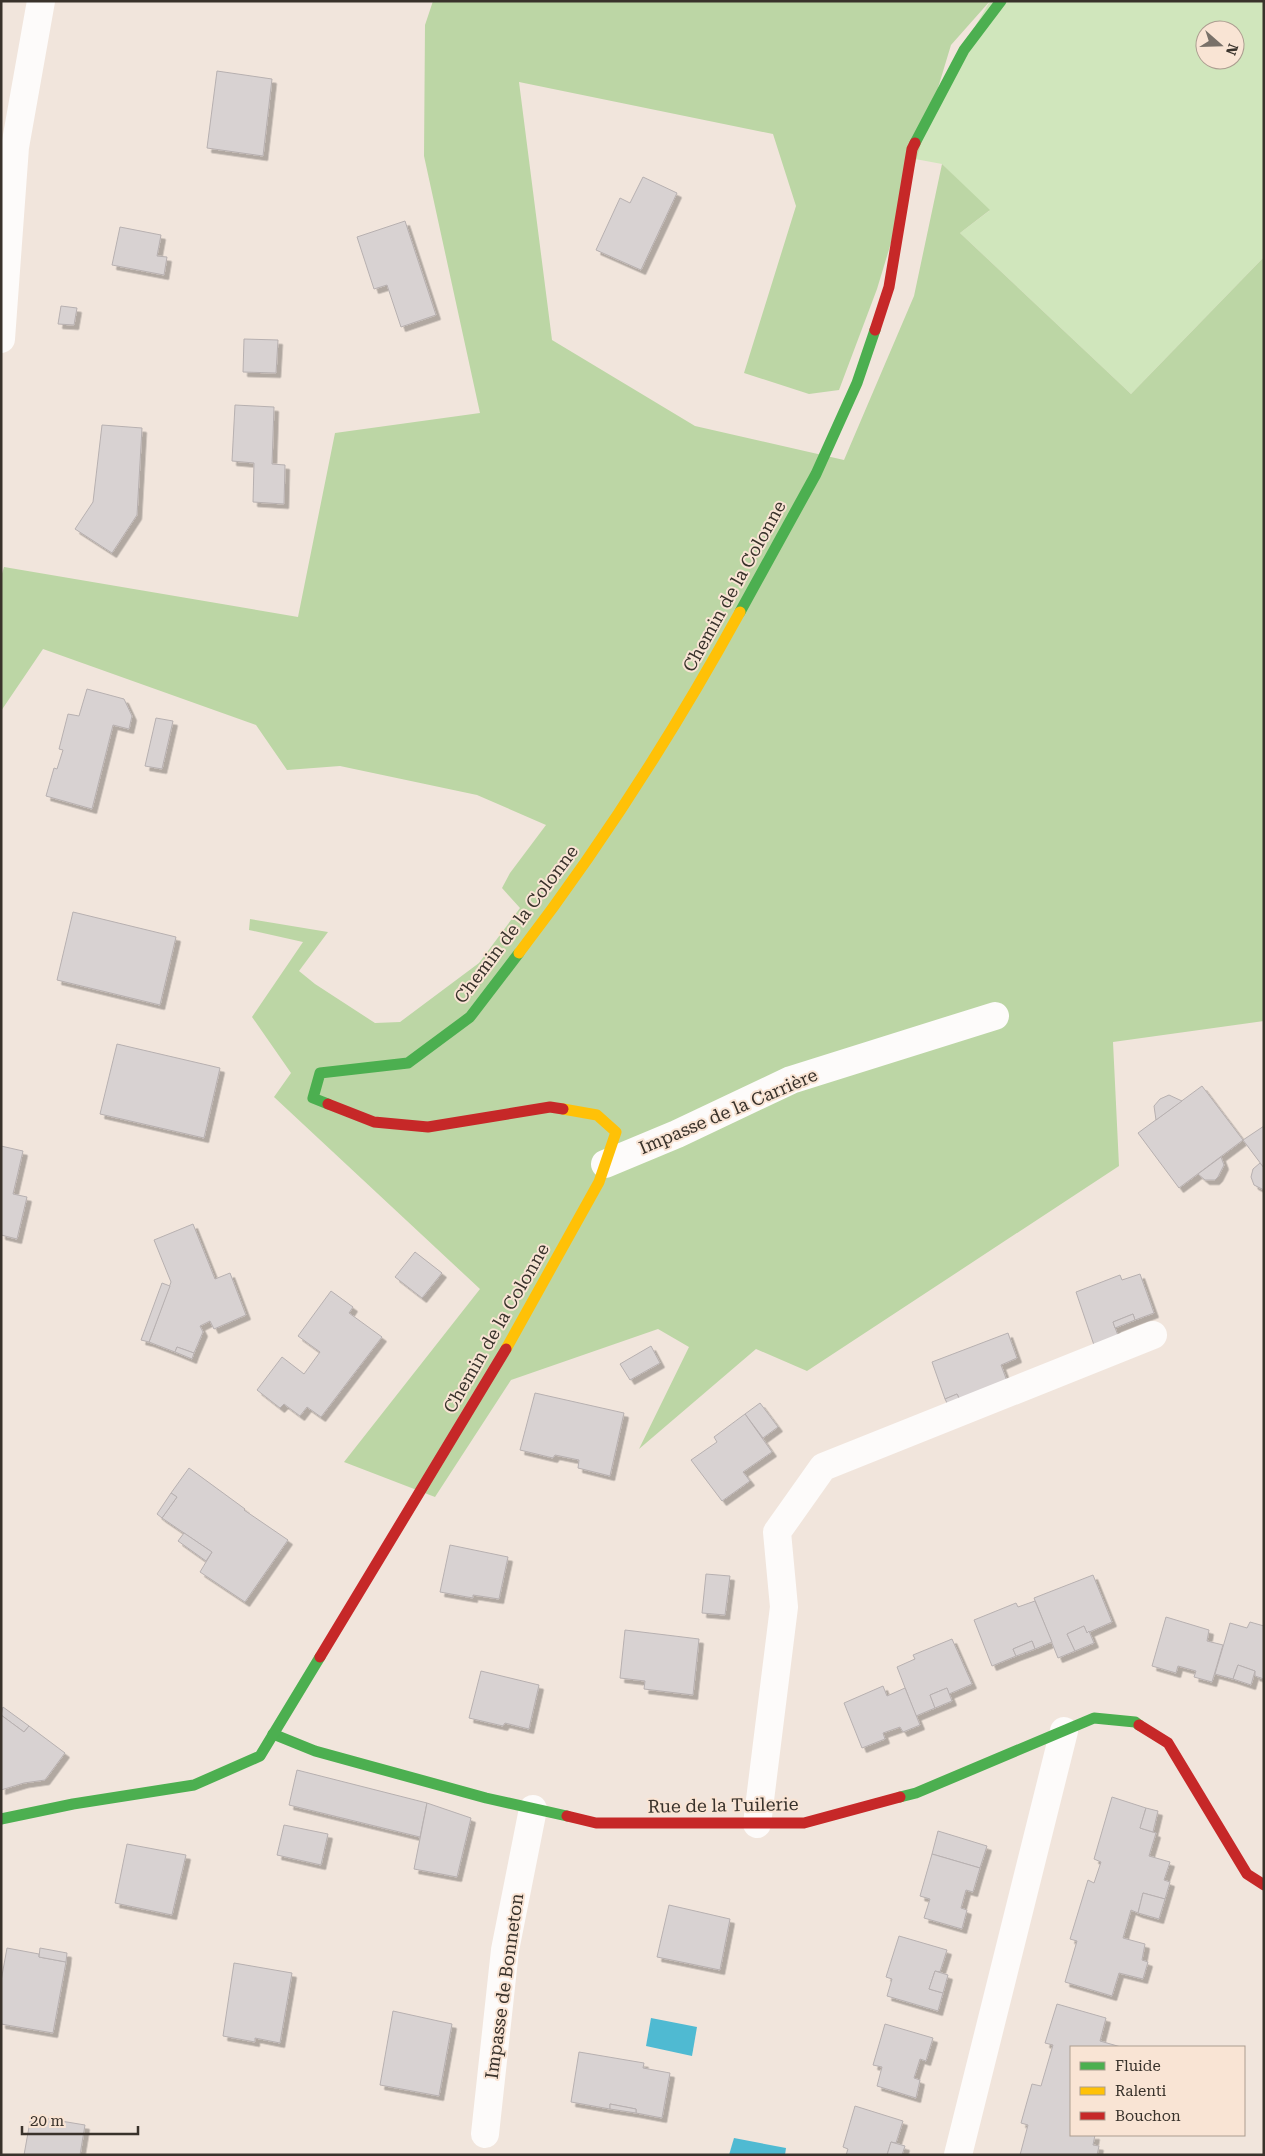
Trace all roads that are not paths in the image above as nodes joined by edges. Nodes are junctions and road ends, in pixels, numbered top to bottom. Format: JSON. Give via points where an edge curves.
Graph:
{"nodes":[{"id":1,"x":41,"y":1,"type":"edge"},
{"id":2,"x":1001,"y":1,"type":"edge"},
{"id":3,"x":1,"y":339,"type":"edge"},
{"id":4,"x":995,"y":1016,"type":"dead end"},
{"id":5,"x":605,"y":1164,"type":"junction"},
{"id":6,"x":1152,"y":1335,"type":"dead end"},
{"id":7,"x":1064,"y":1731,"type":"junction"},
{"id":8,"x":273,"y":1734,"type":"junction"},
{"id":9,"x":533,"y":1809,"type":"junction"},
{"id":10,"x":1,"y":1819,"type":"edge"},
{"id":11,"x":757,"y":1824,"type":"junction"},
{"id":12,"x":1264,"y":1886,"type":"edge"},
{"id":13,"x":485,"y":2134,"type":"dead end"},
{"id":14,"x":958,"y":2155,"type":"edge"}],
"edges":[{"from":1,"to":3,"type":"street","via":[[15,147]]},
{"from":2,"to":5,"type":"street","name":"Chemin de la Colonne","via":[[964,50],[912,149],[889,287],[857,383],[816,474],[705,676],[639,780],[558,902],[470,1017],[408,1063],[320,1073],[314,1098],[374,1122],[428,1127],[550,1107],[597,1116],[616,1132]]},
{"from":4,"to":5,"type":"street","name":"Impasse de la Carrière","via":[[791,1080]]},
{"from":5,"to":8,"type":"street","name":"Chemin de la Colonne","via":[[599,1182],[525,1317]]},
{"from":6,"to":11,"type":"street","via":[[823,1467],[777,1532],[784,1607]]},
{"from":7,"to":11,"type":"street","name":"Rue de la Tuilerie","via":[[916,1793],[804,1823]]},
{"from":7,"to":12,"type":"street","name":"Rue de la Tuilerie","via":[[1094,1718],[1135,1722],[1168,1743],[1246,1874]]},
{"from":7,"to":14,"type":"street"},
{"from":8,"to":9,"type":"street","name":"Rue de la Tuilerie","via":[[315,1751]]},
{"from":8,"to":10,"type":"street","name":"Chemin de la Colonne","via":[[260,1756],[194,1786],[72,1804]]},
{"from":9,"to":11,"type":"street","name":"Rue de la Tuilerie","via":[[596,1824]]},
{"from":9,"to":13,"type":"street","name":"Impasse de Bonneton","via":[[506,1950]]}]}
